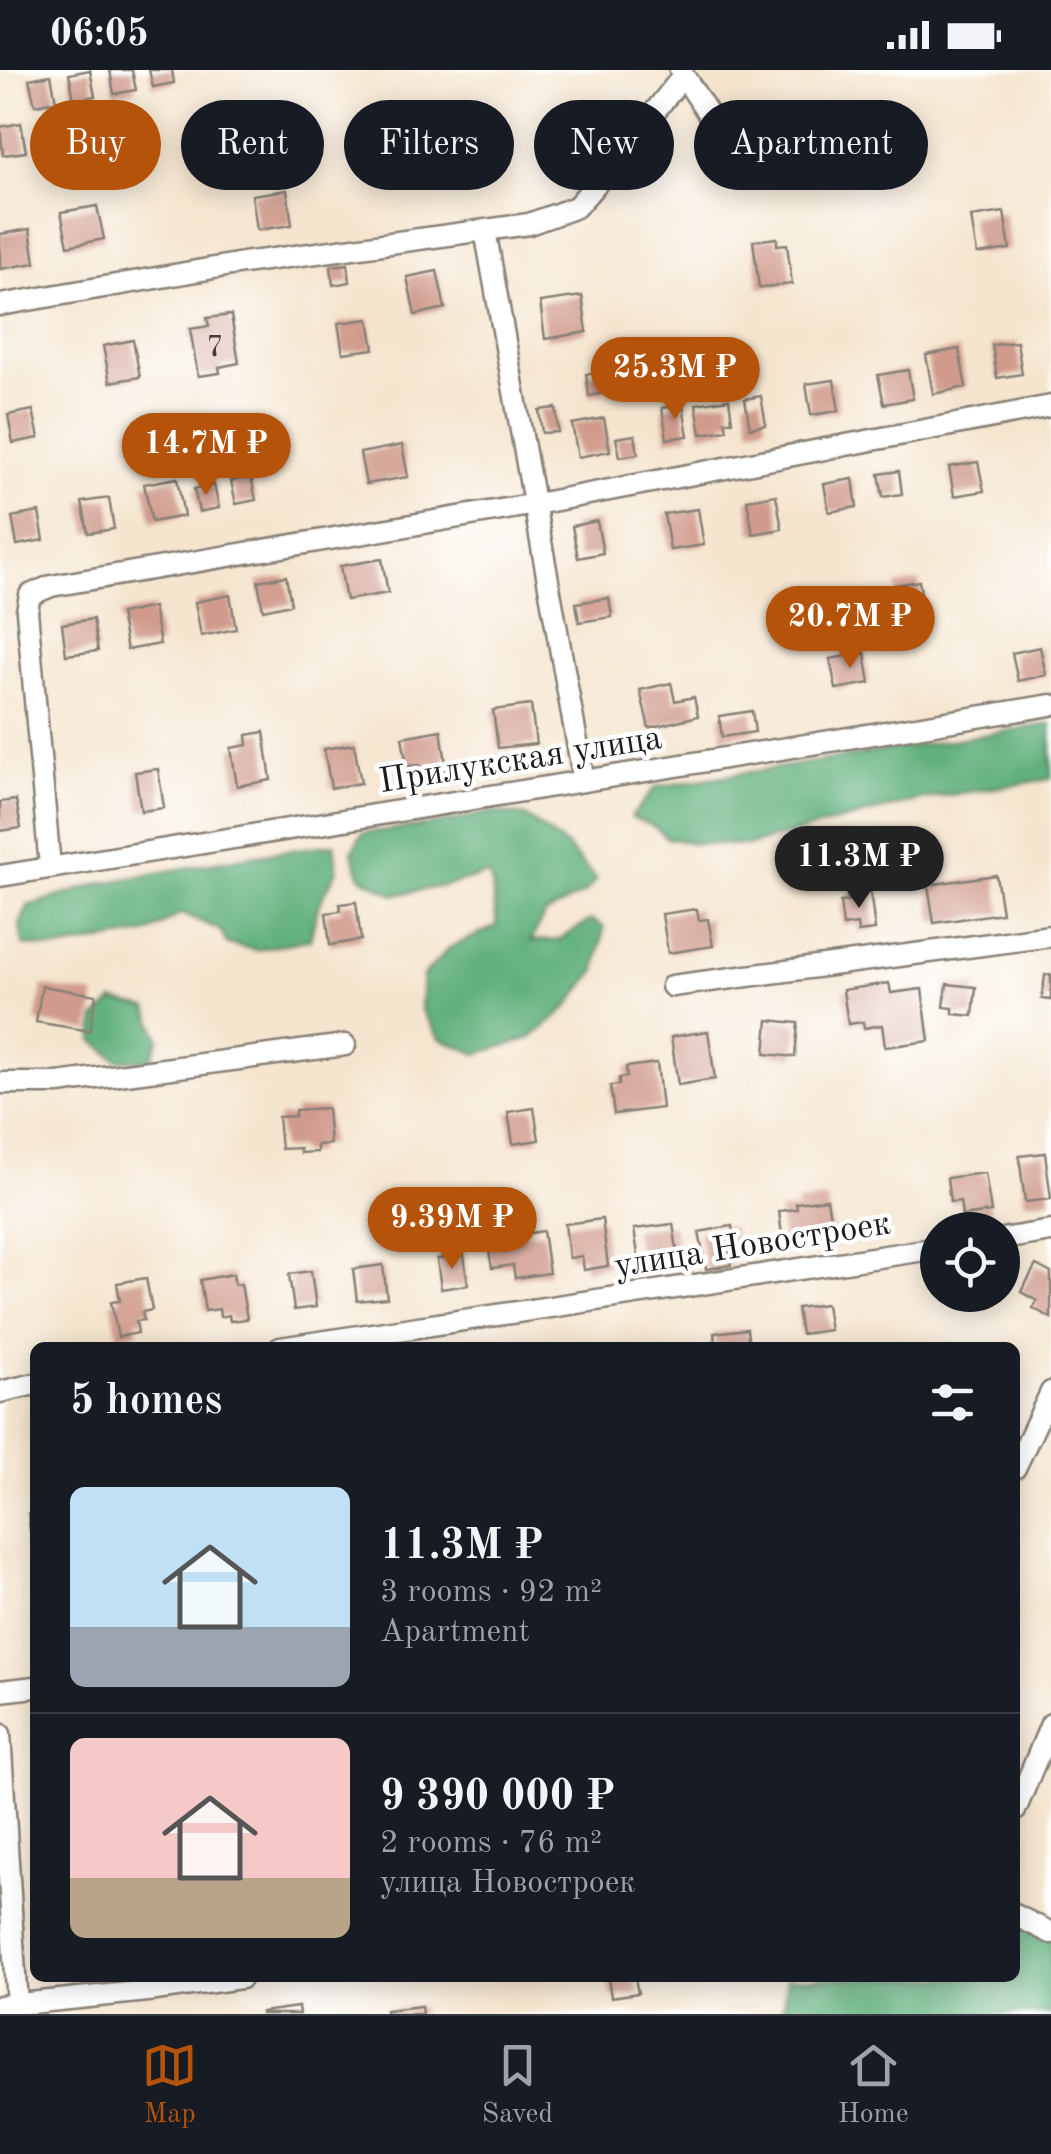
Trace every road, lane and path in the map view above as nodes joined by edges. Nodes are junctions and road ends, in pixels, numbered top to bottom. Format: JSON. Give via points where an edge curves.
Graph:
{"nodes":[{"id":1,"x":681,"y":73,"type":"edge"},
{"id":2,"x":699,"y":100,"type":"edge"},
{"id":3,"x":485,"y":230,"type":"junction"},
{"id":4,"x":0,"y":304,"type":"edge"},
{"id":5,"x":1051,"y":406,"type":"edge"},
{"id":6,"x":534,"y":504,"type":"junction"},
{"id":7,"x":1051,"y":705,"type":"edge"},
{"id":8,"x":584,"y":781,"type":"junction"},
{"id":9,"x":50,"y":868,"type":"junction"},
{"id":10,"x":0,"y":877,"type":"edge"},
{"id":11,"x":1051,"y":936,"type":"edge"},
{"id":12,"x":672,"y":986,"type":"dead end"},
{"id":13,"x":345,"y":1045,"type":"dead end"},
{"id":14,"x":0,"y":1083,"type":"edge"},
{"id":15,"x":1051,"y":1231,"type":"edge"},
{"id":16,"x":1020,"y":1235,"type":"edge"},
{"id":17,"x":920,"y":1251,"type":"edge"},
{"id":18,"x":319,"y":1342,"type":"edge"},
{"id":19,"x":30,"y":1385,"type":"edge"},
{"id":20,"x":0,"y":1392,"type":"edge"},
{"id":21,"x":1051,"y":1392,"type":"edge"},
{"id":22,"x":1044,"y":1427,"type":"edge"},
{"id":23,"x":1020,"y":1461,"type":"edge"},
{"id":24,"x":30,"y":1688,"type":"edge"},
{"id":25,"x":0,"y":1691,"type":"edge"},
{"id":26,"x":1051,"y":1724,"type":"edge"},
{"id":27,"x":0,"y":1734,"type":"edge"},
{"id":28,"x":1020,"y":1799,"type":"edge"},
{"id":29,"x":1020,"y":1918,"type":"edge"},
{"id":30,"x":1051,"y":1933,"type":"edge"},
{"id":31,"x":212,"y":1982,"type":"edge"},
{"id":32,"x":8,"y":2006,"type":"edge"}],
"edges":[{"from":1,"to":2,"type":"street"},
{"from":1,"to":3,"type":"street","via":[[576,207]]},
{"from":3,"to":4,"type":"street"},
{"from":3,"to":6,"type":"street"},
{"from":5,"to":6,"type":"street"},
{"from":6,"to":8,"type":"street"},
{"from":6,"to":9,"type":"street","via":[[30,594]]},
{"from":7,"to":8,"type":"street","name":"Прилукская улица"},
{"from":8,"to":9,"type":"street","name":"Прилукская улица"},
{"from":9,"to":10,"type":"street","name":"Прилукская улица"},
{"from":11,"to":12,"type":"street"},
{"from":13,"to":14,"type":"street","via":[[58,1083]]},
{"from":15,"to":16,"type":"street"},
{"from":17,"to":18,"type":"street","name":"улица Новостроек"},
{"from":19,"to":20,"type":"street"},
{"from":21,"to":22,"type":"street"},
{"from":22,"to":23,"type":"street"},
{"from":24,"to":25,"type":"street"},
{"from":26,"to":28,"type":"street"},
{"from":27,"to":32,"type":"street"},
{"from":29,"to":30,"type":"street"},
{"from":31,"to":32,"type":"street"}]}
